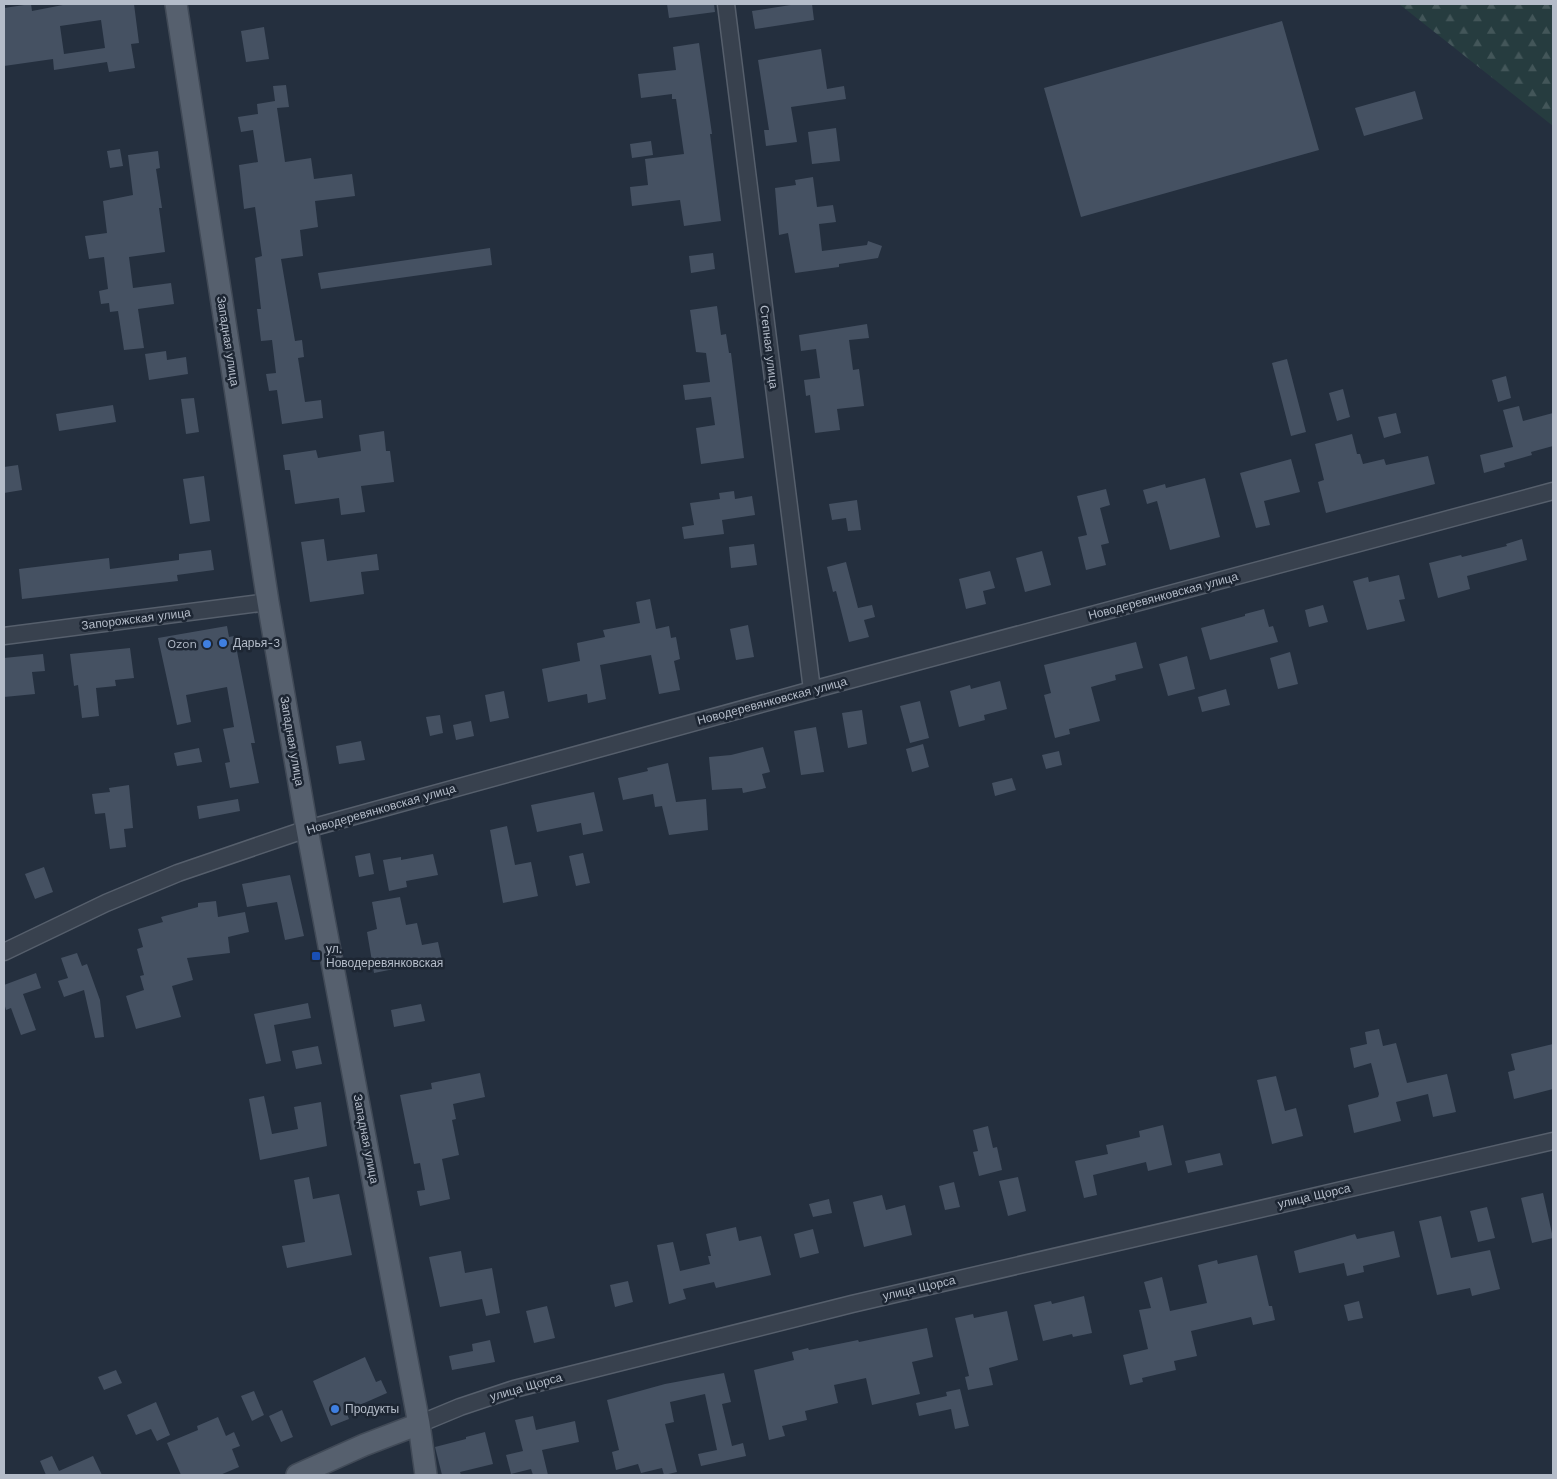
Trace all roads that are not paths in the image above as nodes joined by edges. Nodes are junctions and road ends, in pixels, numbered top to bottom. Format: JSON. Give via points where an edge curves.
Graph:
{"nodes":[{"id":1,"x":176,"y":4,"type":"edge"},
{"id":2,"x":726,"y":4,"type":"edge"},
{"id":3,"x":1553,"y":491,"type":"edge"},
{"id":4,"x":268,"y":602,"type":"junction"},
{"id":5,"x":4,"y":636,"type":"edge"},
{"id":6,"x":812,"y":690,"type":"junction"},
{"id":7,"x":307,"y":829,"type":"junction"},
{"id":8,"x":4,"y":952,"type":"edge"},
{"id":9,"x":1553,"y":1141,"type":"edge"},
{"id":10,"x":419,"y":1424,"type":"junction"},
{"id":11,"x":297,"y":1475,"type":"edge"},
{"id":12,"x":426,"y":1475,"type":"edge"}],
"edges":[{"from":1,"to":4,"type":"main road","name":"Западная улица"},
{"from":2,"to":6,"type":"street","name":"Степная улица"},
{"from":3,"to":6,"type":"street","name":"Новодеревянковская улица"},
{"from":4,"to":5,"type":"street","name":"Запорожская улица"},
{"from":4,"to":7,"type":"main road","name":"Западная улица"},
{"from":6,"to":7,"type":"street","name":"Новодеревянковская улица"},
{"from":7,"to":8,"type":"street","name":"Новодеревянковская улица","via":[[178,873]]},
{"from":7,"to":10,"type":"main road","name":"Западная улица"},
{"from":9,"to":10,"type":"street","name":"улица Щорса","via":[[852,1304],[514,1389],[460,1406]]},
{"from":10,"to":11,"type":"main road","name":"улица Щорса"},
{"from":10,"to":12,"type":"main road","name":"Западная улица"}]}
